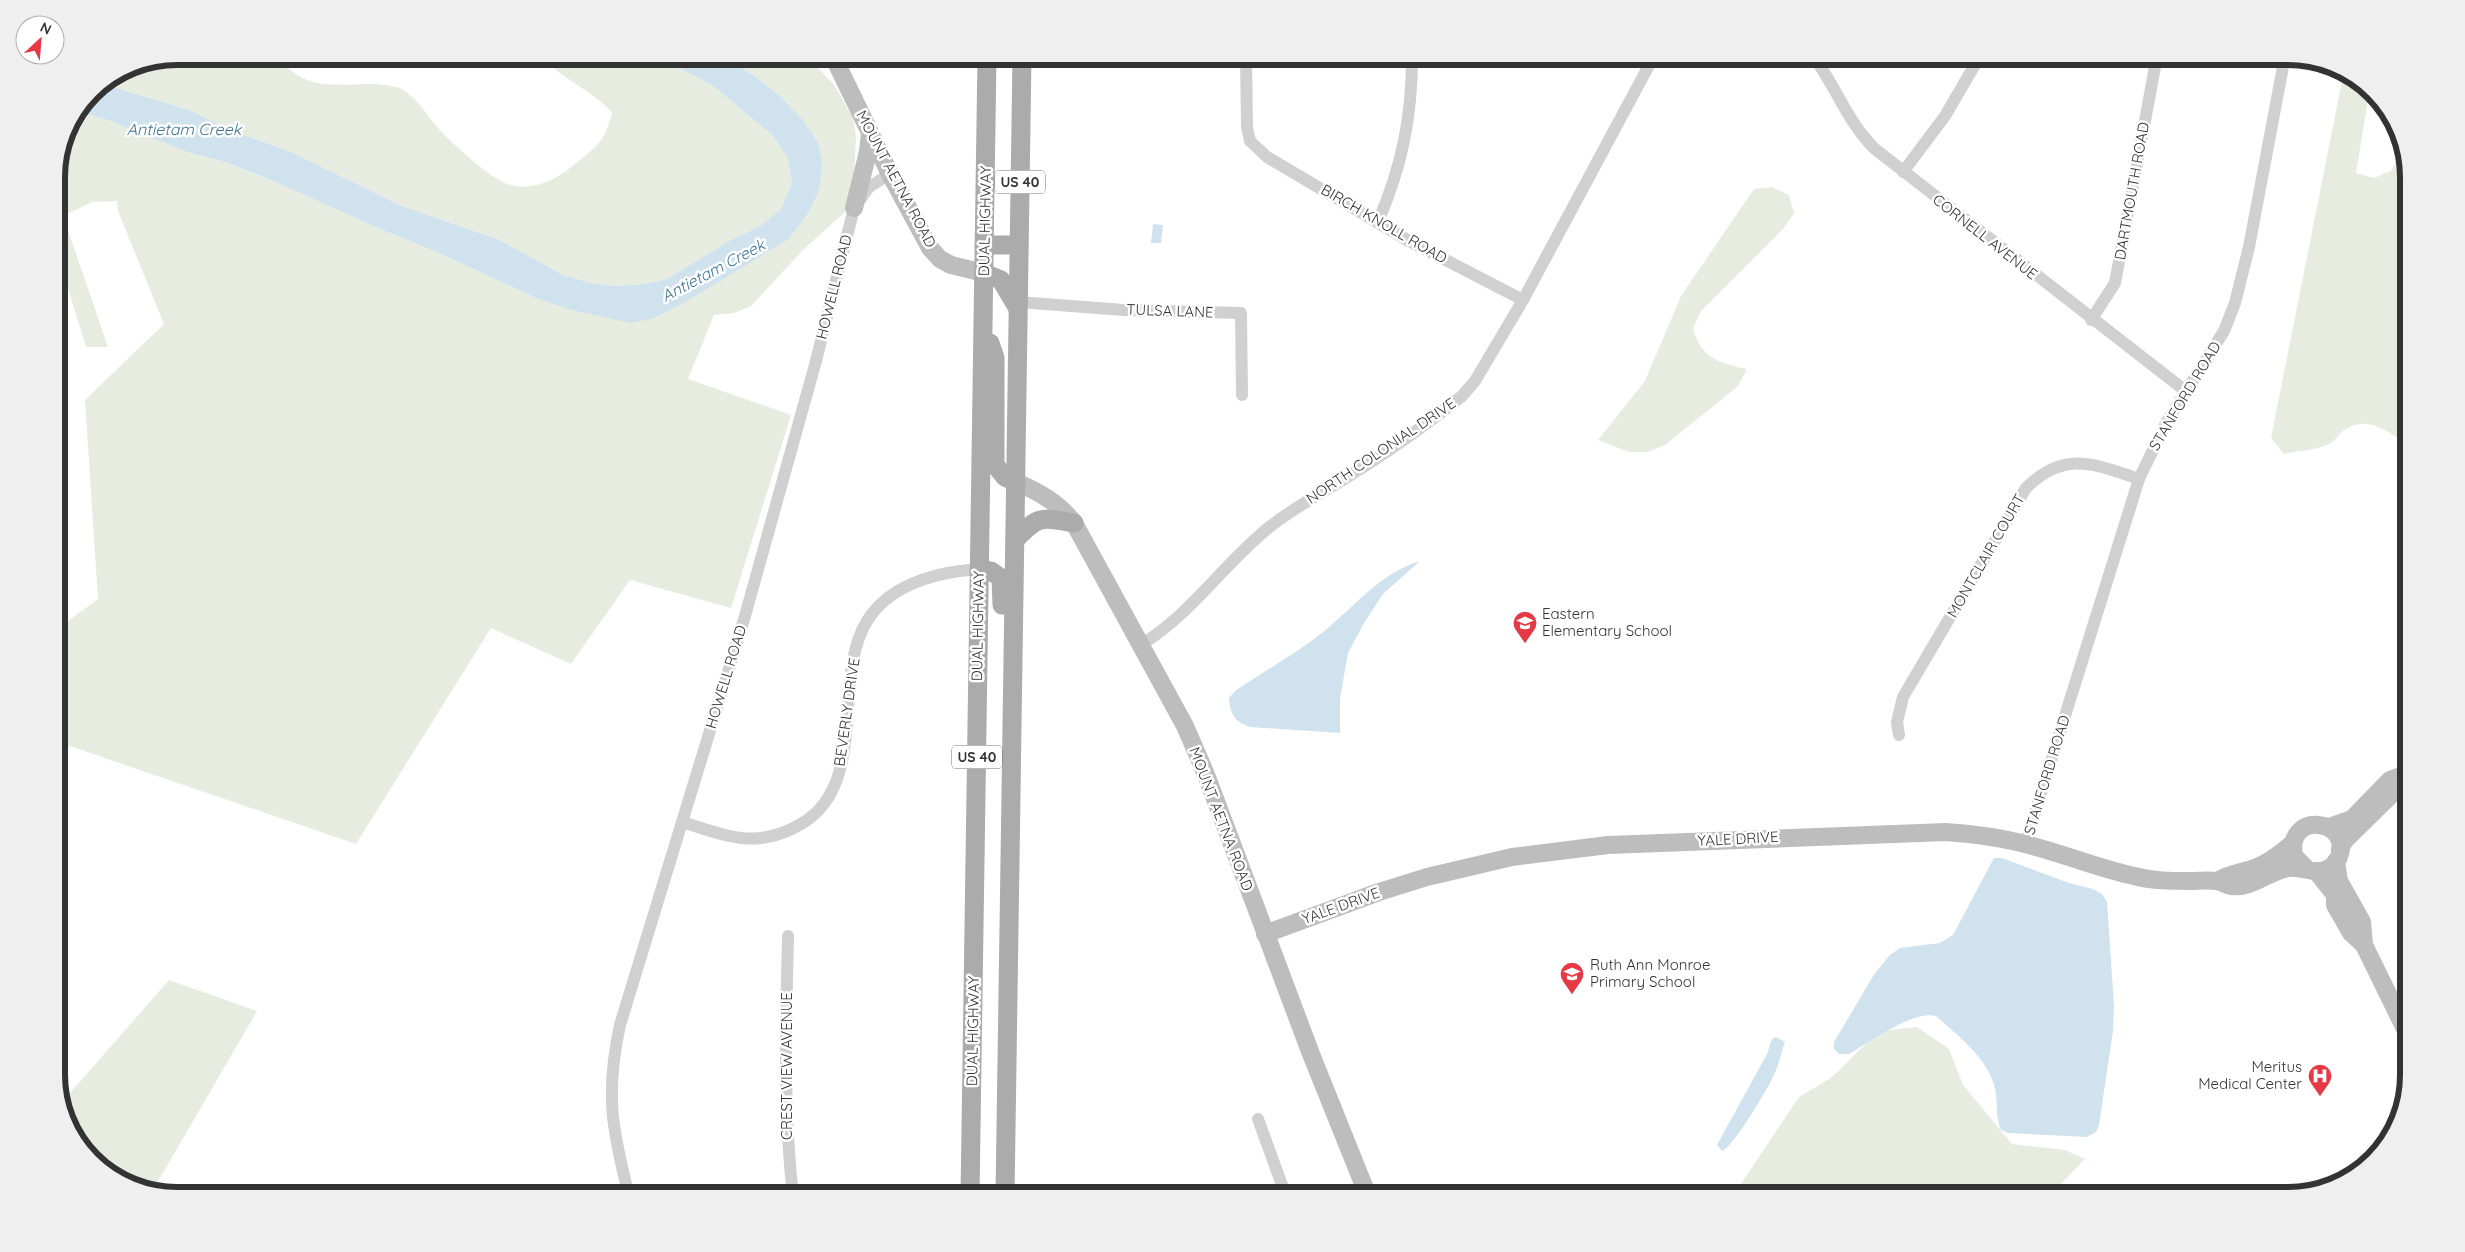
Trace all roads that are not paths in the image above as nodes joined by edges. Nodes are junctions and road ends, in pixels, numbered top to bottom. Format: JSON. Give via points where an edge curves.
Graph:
{"nodes":[{"id":1,"x":837,"y":65,"type":"edge"},
{"id":2,"x":987,"y":65,"type":"edge"},
{"id":3,"x":1022,"y":65,"type":"edge"},
{"id":4,"x":1246,"y":65,"type":"edge"},
{"id":5,"x":1412,"y":65,"type":"edge"},
{"id":6,"x":1649,"y":65,"type":"edge"},
{"id":7,"x":1822,"y":65,"type":"edge"},
{"id":8,"x":1975,"y":65,"type":"edge"},
{"id":9,"x":2155,"y":65,"type":"edge"},
{"id":10,"x":2283,"y":65,"type":"edge"},
{"id":11,"x":870,"y":133,"type":"junction"},
{"id":12,"x":1903,"y":172,"type":"junction"},
{"id":13,"x":890,"y":174,"type":"junction"},
{"id":14,"x":854,"y":208,"type":"junction"},
{"id":15,"x":1378,"y":222,"type":"junction"},
{"id":16,"x":984,"y":245,"type":"junction"},
{"id":17,"x":1018,"y":245,"type":"junction"},
{"id":18,"x":984,"y":273,"type":"junction"},
{"id":19,"x":1523,"y":300,"type":"junction"},
{"id":20,"x":1018,"y":305,"type":"junction"},
{"id":21,"x":982,"y":318,"type":"junction"},
{"id":22,"x":2091,"y":320,"type":"junction"},
{"id":23,"x":2187,"y":392,"type":"junction"},
{"id":24,"x":1242,"y":395,"type":"dead end"},
{"id":25,"x":2139,"y":479,"type":"junction"},
{"id":26,"x":1016,"y":482,"type":"junction"},
{"id":27,"x":1074,"y":523,"type":"junction"},
{"id":28,"x":1015,"y":540,"type":"junction"},
{"id":29,"x":979,"y":569,"type":"junction"},
{"id":30,"x":1142,"y":644,"type":"junction"},
{"id":31,"x":1899,"y":735,"type":"dead end"},
{"id":32,"x":1011,"y":775,"type":"junction"},
{"id":33,"x":2400,"y":775,"type":"edge"},
{"id":34,"x":2400,"y":785,"type":"edge"},
{"id":35,"x":682,"y":822,"type":"junction"},
{"id":36,"x":2329,"y":827,"type":"junction"},
{"id":37,"x":2294,"y":843,"type":"junction"},
{"id":38,"x":2025,"y":844,"type":"junction"},
{"id":39,"x":2338,"y":855,"type":"junction"},
{"id":40,"x":2312,"y":870,"type":"junction"},
{"id":41,"x":2267,"y":877,"type":"junction"},
{"id":42,"x":2217,"y":881,"type":"junction"},
{"id":43,"x":2335,"y":905,"type":"junction"},
{"id":44,"x":1265,"y":934,"type":"junction"},
{"id":45,"x":788,"y":936,"type":"dead end"},
{"id":46,"x":2364,"y":944,"type":"junction"},
{"id":47,"x":2400,"y":1018,"type":"edge"},
{"id":48,"x":1258,"y":1119,"type":"dead end"},
{"id":49,"x":627,"y":1187,"type":"edge"},
{"id":50,"x":792,"y":1187,"type":"edge"},
{"id":51,"x":970,"y":1187,"type":"edge"},
{"id":52,"x":1005,"y":1187,"type":"edge"},
{"id":53,"x":1283,"y":1187,"type":"edge"},
{"id":54,"x":1364,"y":1187,"type":"edge"}],
"edges":[{"from":1,"to":11,"type":"street","name":"MOUNT AETNA ROAD"},
{"from":2,"to":16,"type":"main road","name":"DUAL HIGHWAY","number":"US 40"},
{"from":3,"to":17,"type":"main road","number":"US 40"},
{"from":4,"to":15,"type":"street","name":"BIRCH KNOLL ROAD","via":[[1245,112],[1250,141],[1267,156]]},
{"from":5,"to":15,"type":"street","via":[[1412,95],[1399,167]]},
{"from":6,"to":19,"type":"street","name":"NORTH COLONIAL DRIVE"},
{"from":7,"to":12,"type":"street","name":"CORNELL AVENUE","via":[[1860,134]]},
{"from":8,"to":12,"type":"street","via":[[1945,116]]},
{"from":9,"to":22,"type":"street","name":"DARTMOUTH ROAD","via":[[2115,283]]},
{"from":10,"to":23,"type":"street","name":"STANFORD ROAD","via":[[2237,294],[2224,331]]},
{"from":11,"to":13,"type":"street","name":"MOUNT AETNA ROAD"},
{"from":11,"to":14,"type":"street"},
{"from":12,"to":22,"type":"street","name":"CORNELL AVENUE"},
{"from":13,"to":14,"type":"street","name":"HOWELL ROAD","via":[[869,187]]},
{"from":13,"to":18,"type":"street","name":"MOUNT AETNA ROAD","via":[[930,248],[940,259]]},
{"from":14,"to":35,"type":"street","name":"HOWELL ROAD","via":[[779,495]]},
{"from":15,"to":19,"type":"street","name":"BIRCH KNOLL ROAD"},
{"from":16,"to":17,"type":"main road"},
{"from":16,"to":18,"type":"main road","name":"DUAL HIGHWAY","number":"US 40"},
{"from":17,"to":20,"type":"main road","number":"US 40"},
{"from":18,"to":20,"type":"main road","via":[[1001,280]]},
{"from":18,"to":21,"type":"main road","name":"DUAL HIGHWAY","number":"US 40"},
{"from":19,"to":30,"type":"street","name":"NORTH COLONIAL DRIVE","via":[[1475,381],[1462,396],[1357,471],[1285,515],[1181,615]]},
{"from":20,"to":24,"type":"street","name":"TULSA LANE","via":[[1241,313]]},
{"from":20,"to":26,"type":"main road","number":"US 40"},
{"from":21,"to":26,"type":"main road","via":[[995,358],[995,465],[1005,477]]},
{"from":21,"to":29,"type":"main road","name":"DUAL HIGHWAY","number":"US 40"},
{"from":22,"to":23,"type":"street","name":"CORNELL AVENUE"},
{"from":23,"to":25,"type":"street","name":"STANFORD ROAD","via":[[2166,422]]},
{"from":25,"to":31,"type":"street","name":"MONTCLAIR COURT","via":[[2082,462],[2048,470],[2026,488],[1904,698],[1897,722]]},
{"from":25,"to":38,"type":"street","name":"STANFORD ROAD"},
{"from":26,"to":27,"type":"street","name":"MOUNT AETNA ROAD","via":[[1050,500]]},
{"from":26,"to":28,"type":"main road","number":"US 40"},
{"from":27,"to":28,"type":"main road","via":[[1046,518],[1037,520]]},
{"from":27,"to":30,"type":"street","name":"MOUNT AETNA ROAD"},
{"from":28,"to":32,"type":"main road","number":"US 40"},
{"from":29,"to":32,"type":"main road","via":[[996,573],[1002,584],[1000,748]]},
{"from":29,"to":35,"type":"street","name":"BEVERLY DRIVE","via":[[951,571],[904,588],[887,598],[866,623],[852,669],[838,777],[829,796],[813,816],[791,830],[759,840],[728,837]]},
{"from":29,"to":51,"type":"main road","name":"DUAL HIGHWAY","number":"US 40"},
{"from":30,"to":44,"type":"street","name":"MOUNT AETNA ROAD","via":[[1205,772]]},
{"from":32,"to":52,"type":"main road","number":"US 40"},
{"from":33,"to":36,"type":"street","name":"YALE DRIVE","via":[[2390,780],[2352,819]]},
{"from":34,"to":39,"type":"street","name":"YALE DRIVE","via":[[2345,840]]},
{"from":35,"to":49,"type":"street","name":"HOWELL ROAD","via":[[614,1052],[611,1078],[613,1129]]},
{"from":36,"to":37,"type":"street","name":"YALE DRIVE","via":[[2310,825],[2298,833]]},
{"from":36,"to":39,"type":"street","via":[[2338,836]]},
{"from":37,"to":40,"type":"street","via":[[2297,861]]},
{"from":37,"to":42,"type":"street","name":"YALE DRIVE","via":[[2257,867],[2232,872]]},
{"from":38,"to":42,"type":"street","name":"YALE DRIVE","via":[[2135,877],[2163,882]]},
{"from":38,"to":44,"type":"street","name":"YALE DRIVE","via":[[1983,835],[1910,832],[1608,845],[1555,851],[1427,876]]},
{"from":39,"to":40,"type":"street","name":"YALE DRIVE","via":[[2328,869]]},
{"from":39,"to":46,"type":"street","via":[[2339,881],[2362,922]]},
{"from":40,"to":41,"type":"street","name":"YALE DRIVE","via":[[2280,869]]},
{"from":40,"to":43,"type":"street","via":[[2335,895]]},
{"from":41,"to":42,"type":"street","name":"YALE DRIVE","via":[[2232,886]]},
{"from":41,"to":43,"type":"street","via":[[2304,880]]},
{"from":43,"to":46,"type":"street","via":[[2351,933]]},
{"from":44,"to":54,"type":"street","name":"MOUNT AETNA ROAD"},
{"from":45,"to":50,"type":"street","name":"CREST VIEW AVENUE","via":[[784,1086]]},
{"from":46,"to":47,"type":"street"},
{"from":48,"to":53,"type":"street"}]}
